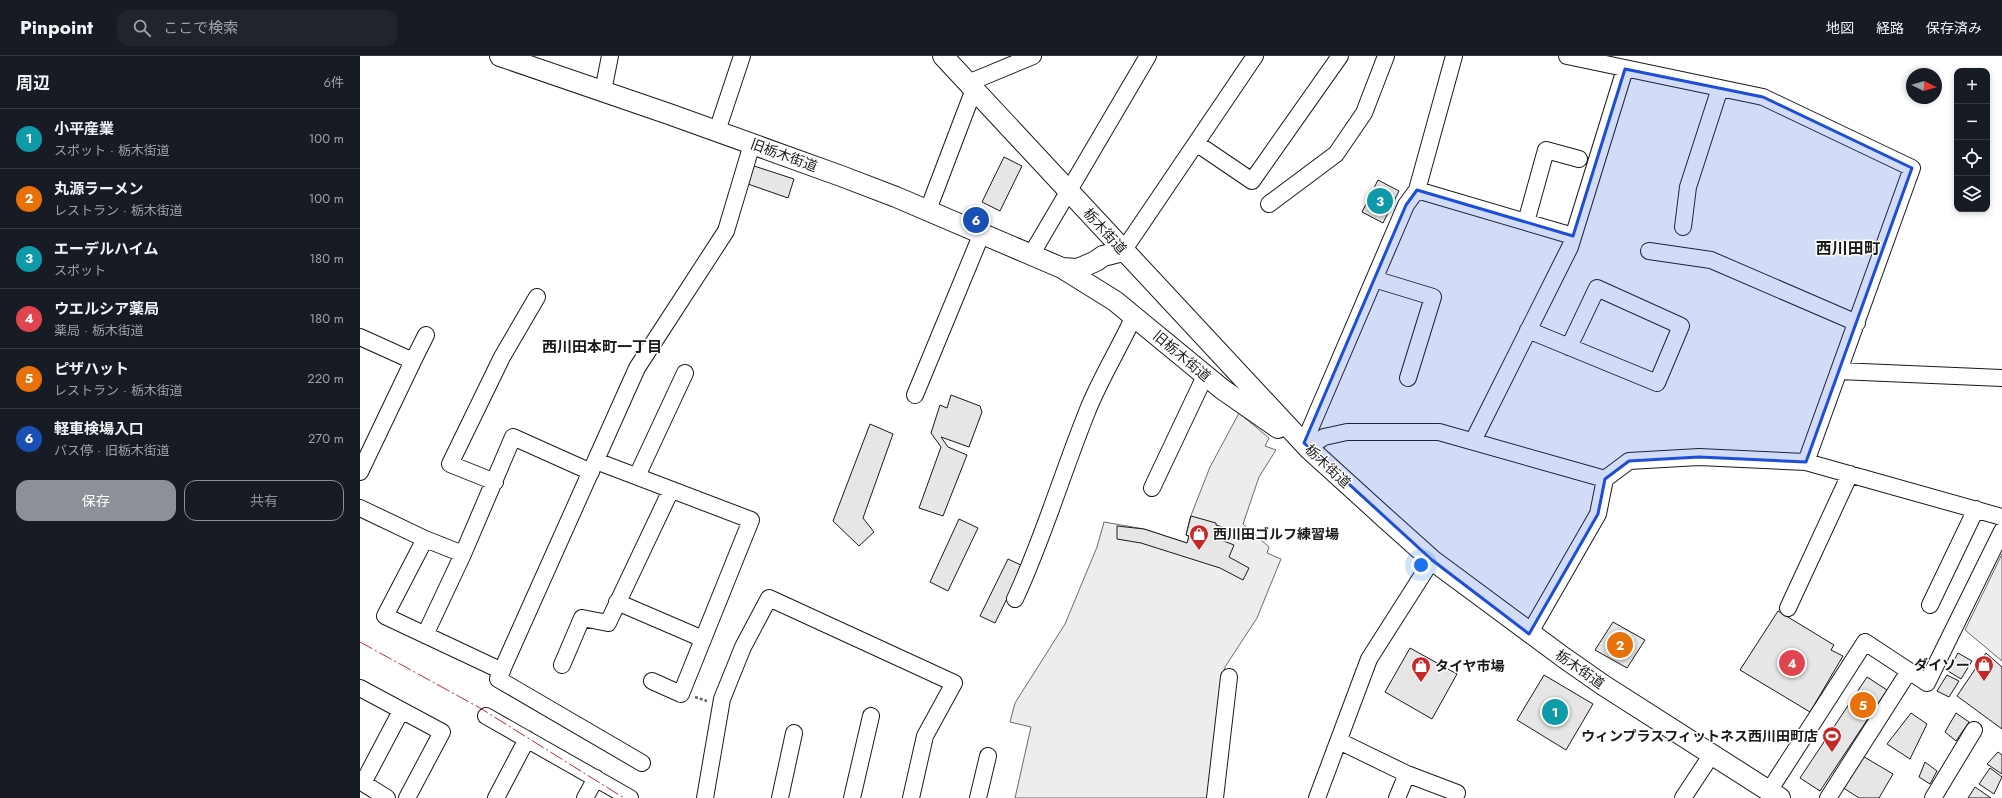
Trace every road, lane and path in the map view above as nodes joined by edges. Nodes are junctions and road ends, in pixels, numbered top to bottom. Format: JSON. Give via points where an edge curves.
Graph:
{"nodes":[{"id":1,"x":500,"y":56,"type":"edge"},
{"id":2,"x":610,"y":56,"type":"edge"},
{"id":3,"x":742,"y":56,"type":"edge"},
{"id":4,"x":943,"y":56,"type":"edge"},
{"id":5,"x":1033,"y":56,"type":"edge"},
{"id":6,"x":1148,"y":56,"type":"edge"},
{"id":7,"x":1255,"y":56,"type":"edge"},
{"id":8,"x":1340,"y":56,"type":"edge"},
{"id":9,"x":1386,"y":56,"type":"edge"},
{"id":10,"x":1454,"y":56,"type":"edge"},
{"id":11,"x":1567,"y":56,"type":"edge"},
{"id":12,"x":1625,"y":69,"type":"junction"},
{"id":13,"x":971,"y":86,"type":"junction"},
{"id":14,"x":1720,"y":88,"type":"junction"},
{"id":15,"x":603,"y":90,"type":"junction"},
{"id":16,"x":717,"y":131,"type":"junction"},
{"id":17,"x":1196,"y":143,"type":"junction"},
{"id":18,"x":752,"y":144,"type":"junction"},
{"id":19,"x":1579,"y":158,"type":"dead end"},
{"id":20,"x":1417,"y":190,"type":"junction"},
{"id":21,"x":1070,"y":191,"type":"junction"},
{"id":22,"x":1269,"y":204,"type":"dead end"},
{"id":23,"x":928,"y":210,"type":"junction"},
{"id":24,"x":1526,"y":222,"type":"junction"},
{"id":25,"x":1098,"y":223,"type":"junction"},
{"id":26,"x":1683,"y":227,"type":"dead end"},
{"id":27,"x":982,"y":234,"type":"junction"},
{"id":28,"x":1573,"y":236,"type":"junction"},
{"id":29,"x":1649,"y":250,"type":"dead end"},
{"id":30,"x":1123,"y":251,"type":"junction"},
{"id":31,"x":1031,"y":255,"type":"junction"},
{"id":32,"x":1070,"y":269,"type":"junction"},
{"id":33,"x":1374,"y":279,"type":"junction"},
{"id":34,"x":537,"y":296,"type":"dead end"},
{"id":35,"x":1134,"y":316,"type":"junction"},
{"id":36,"x":1857,"y":323,"type":"junction"},
{"id":37,"x":1528,"y":330,"type":"junction"},
{"id":38,"x":426,"y":335,"type":"dead end"},
{"id":39,"x":360,"y":337,"type":"edge"},
{"id":40,"x":1569,"y":347,"type":"junction"},
{"id":41,"x":413,"y":361,"type":"junction"},
{"id":42,"x":1839,"y":371,"type":"junction"},
{"id":43,"x":686,"y":373,"type":"dead end"},
{"id":44,"x":1205,"y":376,"type":"junction"},
{"id":45,"x":1408,"y":378,"type":"dead end"},
{"id":46,"x":2002,"y":378,"type":"edge"},
{"id":47,"x":915,"y":395,"type":"dead end"},
{"id":48,"x":1472,"y":442,"type":"junction"},
{"id":49,"x":1306,"y":445,"type":"junction"},
{"id":50,"x":1806,"y":462,"type":"junction"},
{"id":51,"x":594,"y":466,"type":"junction"},
{"id":52,"x":360,"y":472,"type":"edge"},
{"id":53,"x":1850,"y":474,"type":"junction"},
{"id":54,"x":636,"y":476,"type":"junction"},
{"id":55,"x":1605,"y":479,"type":"junction"},
{"id":56,"x":495,"y":482,"type":"junction"},
{"id":57,"x":1152,"y":488,"type":"dead end"},
{"id":58,"x":671,"y":490,"type":"junction"},
{"id":59,"x":360,"y":508,"type":"edge"},
{"id":60,"x":1976,"y":509,"type":"junction"},
{"id":61,"x":2002,"y":517,"type":"edge"},
{"id":62,"x":2002,"y":531,"type":"edge"},
{"id":63,"x":425,"y":539,"type":"junction"},
{"id":64,"x":463,"y":554,"type":"junction"},
{"id":65,"x":1432,"y":560,"type":"junction"},
{"id":66,"x":1015,"y":599,"type":"dead end"},
{"id":67,"x":617,"y":602,"type":"junction"},
{"id":68,"x":1930,"y":605,"type":"dead end"},
{"id":69,"x":1788,"y":608,"type":"dead end"},
{"id":70,"x":1530,"y":634,"type":"junction"},
{"id":71,"x":425,"y":635,"type":"junction"},
{"id":72,"x":703,"y":638,"type":"junction"},
{"id":73,"x":562,"y":665,"type":"dead end"},
{"id":74,"x":502,"y":671,"type":"junction"},
{"id":75,"x":1909,"y":671,"type":"junction"},
{"id":76,"x":1229,"y":677,"type":"dead end"},
{"id":77,"x":652,"y":681,"type":"dead end"},
{"id":78,"x":360,"y":688,"type":"edge"},
{"id":79,"x":681,"y":694,"type":"junction"},
{"id":80,"x":721,"y":704,"type":"junction"},
{"id":81,"x":401,"y":710,"type":"junction"},
{"id":82,"x":486,"y":716,"type":"dead end"},
{"id":83,"x":871,"y":716,"type":"dead end"},
{"id":84,"x":1974,"y":730,"type":"dead end"},
{"id":85,"x":794,"y":733,"type":"dead end"},
{"id":86,"x":527,"y":739,"type":"junction"},
{"id":87,"x":1338,"y":741,"type":"junction"},
{"id":88,"x":1712,"y":754,"type":"junction"},
{"id":89,"x":988,"y":756,"type":"dead end"},
{"id":90,"x":642,"y":763,"type":"dead end"},
{"id":91,"x":1407,"y":774,"type":"junction"},
{"id":92,"x":596,"y":778,"type":"junction"},
{"id":93,"x":362,"y":782,"type":"edge"},
{"id":94,"x":1774,"y":794,"type":"edge"},
{"id":95,"x":1463,"y":795,"type":"edge"},
{"id":96,"x":388,"y":798,"type":"edge"},
{"id":97,"x":408,"y":798,"type":"edge"},
{"id":98,"x":496,"y":798,"type":"edge"},
{"id":99,"x":585,"y":798,"type":"edge"},
{"id":100,"x":630,"y":798,"type":"edge"},
{"id":101,"x":704,"y":798,"type":"edge"},
{"id":102,"x":780,"y":798,"type":"edge"},
{"id":103,"x":852,"y":798,"type":"edge"},
{"id":104,"x":911,"y":798,"type":"edge"},
{"id":105,"x":978,"y":798,"type":"edge"},
{"id":106,"x":1215,"y":798,"type":"edge"},
{"id":107,"x":1317,"y":798,"type":"edge"},
{"id":108,"x":1398,"y":798,"type":"edge"},
{"id":109,"x":1683,"y":798,"type":"edge"},
{"id":110,"x":1828,"y":798,"type":"edge"},
{"id":111,"x":1933,"y":798,"type":"edge"}],
"edges":[{"from":1,"to":15,"type":"main road","name":"旧栃木街道"},
{"from":2,"to":15,"type":"street"},
{"from":3,"to":16,"type":"street"},
{"from":4,"to":13,"type":"main road","name":"栃木街道"},
{"from":5,"to":13,"type":"street"},
{"from":6,"to":21,"type":"street"},
{"from":7,"to":17,"type":"street"},
{"from":8,"to":17,"type":"street","via":[[1252,181]]},
{"from":9,"to":22,"type":"street","via":[[1364,113],[1336,154]]},
{"from":10,"to":20,"type":"street"},
{"from":11,"to":12,"type":"street"},
{"from":12,"to":14,"type":"street"},
{"from":12,"to":28,"type":"street"},
{"from":13,"to":21,"type":"main road","name":"栃木街道"},
{"from":13,"to":23,"type":"street"},
{"from":14,"to":26,"type":"street","via":[[1688,187]]},
{"from":14,"to":36,"type":"street","via":[[1762,97],[1912,168]]},
{"from":15,"to":16,"type":"main road","name":"旧栃木街道"},
{"from":16,"to":18,"type":"main road","name":"旧栃木街道"},
{"from":17,"to":30,"type":"street"},
{"from":18,"to":23,"type":"main road","name":"旧栃木街道"},
{"from":18,"to":51,"type":"street","via":[[726,231],[637,368]]},
{"from":19,"to":24,"type":"street","via":[[1546,150]]},
{"from":20,"to":24,"type":"street"},
{"from":20,"to":33,"type":"street","via":[[1406,205]]},
{"from":21,"to":25,"type":"main road","name":"栃木街道"},
{"from":21,"to":31,"type":"street"},
{"from":23,"to":27,"type":"main road","name":"旧栃木街道"},
{"from":24,"to":28,"type":"street"},
{"from":25,"to":30,"type":"main road","name":"栃木街道"},
{"from":25,"to":32,"type":"main road","via":[[1098,244],[1089,260]]},
{"from":27,"to":31,"type":"main road","name":"旧栃木街道"},
{"from":27,"to":47,"type":"street"},
{"from":28,"to":37,"type":"street","via":[[1570,247]]},
{"from":29,"to":36,"type":"street","via":[[1711,260]]},
{"from":30,"to":32,"type":"main road"},
{"from":30,"to":49,"type":"main road","name":"栃木街道"},
{"from":31,"to":32,"type":"main road","name":"旧栃木街道"},
{"from":32,"to":35,"type":"main road","name":"旧栃木街道"},
{"from":32,"to":44,"type":"main road","via":[[1121,298],[1203,365]]},
{"from":33,"to":45,"type":"street","via":[[1433,296]]},
{"from":33,"to":49,"type":"street"},
{"from":34,"to":56,"type":"street","via":[[502,357],[450,464]]},
{"from":35,"to":44,"type":"main road","name":"旧栃木街道"},
{"from":35,"to":66,"type":"street","via":[[1087,411],[1029,569]]},
{"from":36,"to":42,"type":"street"},
{"from":37,"to":40,"type":"street"},
{"from":37,"to":48,"type":"street"},
{"from":38,"to":41,"type":"street"},
{"from":39,"to":41,"type":"street"},
{"from":40,"to":40,"type":"street","via":[[1657,383],[1681,326],[1596,288]]},
{"from":41,"to":52,"type":"street"},
{"from":42,"to":46,"type":"street"},
{"from":42,"to":50,"type":"street"},
{"from":43,"to":54,"type":"street"},
{"from":44,"to":49,"type":"main road","name":"旧栃木街道"},
{"from":44,"to":57,"type":"street"},
{"from":48,"to":49,"type":"street","via":[[1439,432],[1347,432],[1324,437]]},
{"from":48,"to":55,"type":"street"},
{"from":49,"to":65,"type":"main road","name":"栃木街道"},
{"from":50,"to":53,"type":"street"},
{"from":50,"to":55,"type":"street","via":[[1699,457],[1629,461]]},
{"from":51,"to":54,"type":"street"},
{"from":51,"to":56,"type":"street","via":[[513,437]]},
{"from":51,"to":74,"type":"street"},
{"from":53,"to":60,"type":"street"},
{"from":53,"to":69,"type":"street"},
{"from":54,"to":58,"type":"street"},
{"from":55,"to":70,"type":"street","via":[[1598,514]]},
{"from":56,"to":64,"type":"street"},
{"from":58,"to":67,"type":"street"},
{"from":58,"to":72,"type":"street","via":[[751,520]]},
{"from":59,"to":63,"type":"street"},
{"from":60,"to":61,"type":"street"},
{"from":60,"to":68,"type":"street"},
{"from":62,"to":75,"type":"street","via":[[1927,683]]},
{"from":63,"to":64,"type":"street"},
{"from":63,"to":71,"type":"street","via":[[385,616]]},
{"from":64,"to":71,"type":"street"},
{"from":65,"to":70,"type":"main road","name":"栃木街道"},
{"from":65,"to":87,"type":"street","via":[[1369,659]]},
{"from":67,"to":72,"type":"street"},
{"from":67,"to":73,"type":"street","via":[[608,623],[582,618]]},
{"from":70,"to":88,"type":"main road","name":"栃木街道","via":[[1603,685]]},
{"from":71,"to":74,"type":"street"},
{"from":72,"to":79,"type":"street"},
{"from":74,"to":90,"type":"street","via":[[498,679]]},
{"from":75,"to":94,"type":"street","via":[[1865,642]]},
{"from":75,"to":110,"type":"street"},
{"from":76,"to":106,"type":"street"},
{"from":77,"to":79,"type":"street"},
{"from":78,"to":81,"type":"street"},
{"from":79,"to":80,"type":"path"},
{"from":80,"to":101,"type":"street"},
{"from":80,"to":104,"type":"street","via":[[743,647],[769,598],[954,683],[925,736]]},
{"from":81,"to":93,"type":"street"},
{"from":81,"to":97,"type":"street","via":[[442,732]]},
{"from":82,"to":86,"type":"street"},
{"from":83,"to":103,"type":"street"},
{"from":84,"to":111,"type":"street"},
{"from":85,"to":102,"type":"street"},
{"from":86,"to":92,"type":"street"},
{"from":86,"to":98,"type":"street"},
{"from":87,"to":91,"type":"street"},
{"from":87,"to":107,"type":"street"},
{"from":88,"to":94,"type":"main road","name":"栃木街道"},
{"from":88,"to":109,"type":"street"},
{"from":89,"to":105,"type":"street"},
{"from":91,"to":95,"type":"street"},
{"from":91,"to":108,"type":"street"},
{"from":92,"to":99,"type":"street"},
{"from":92,"to":100,"type":"street"},
{"from":93,"to":96,"type":"street"}]}
